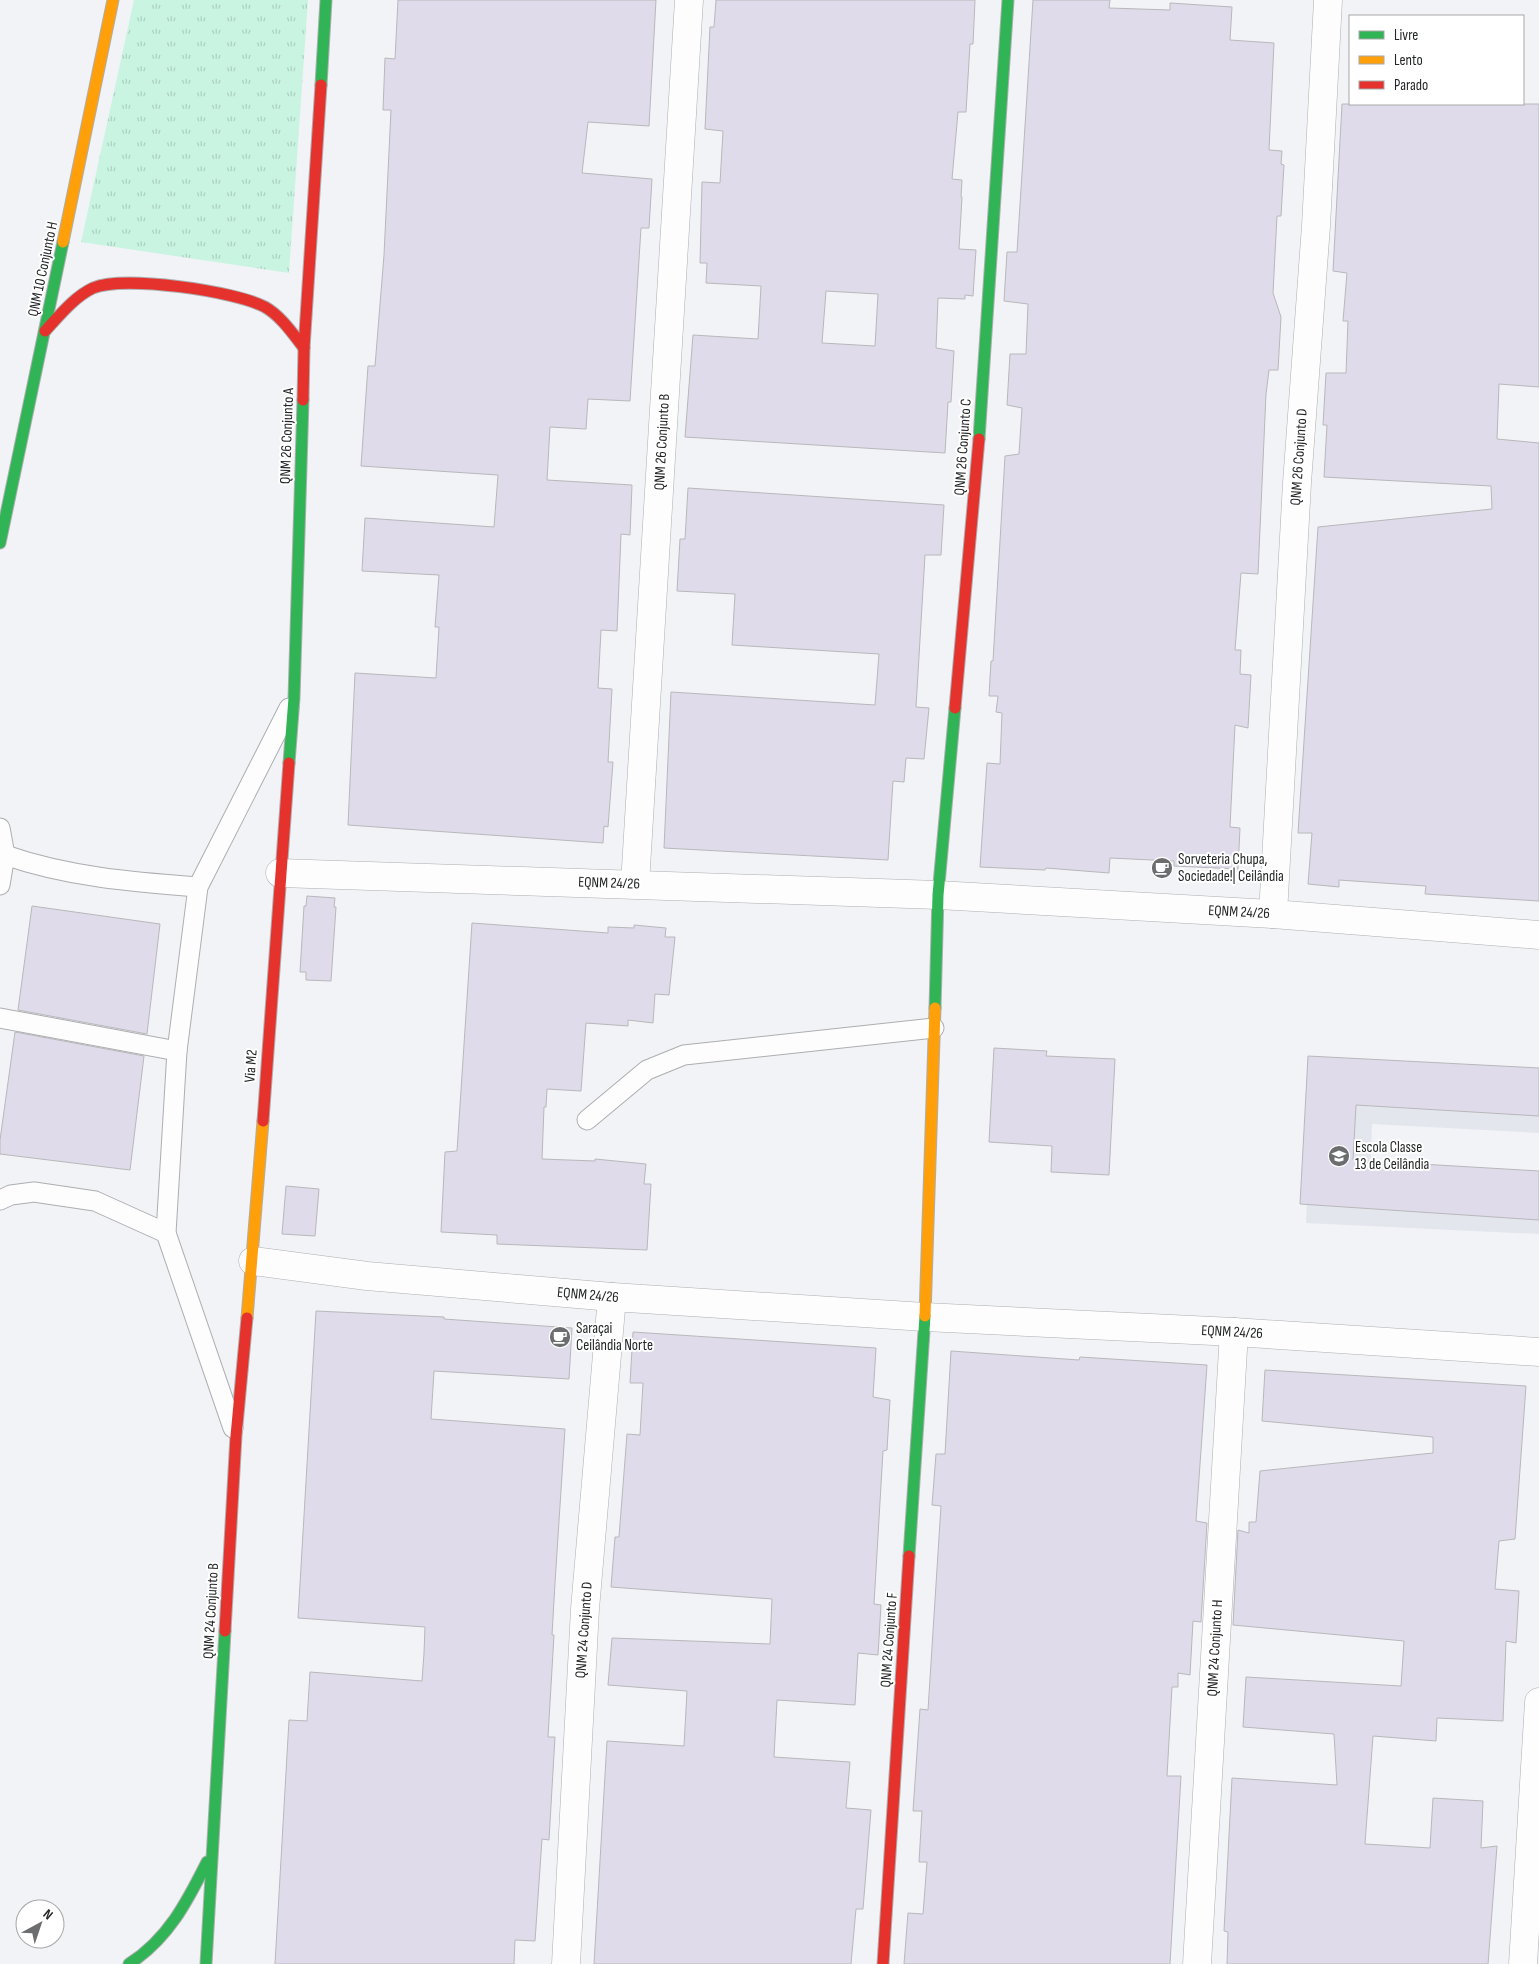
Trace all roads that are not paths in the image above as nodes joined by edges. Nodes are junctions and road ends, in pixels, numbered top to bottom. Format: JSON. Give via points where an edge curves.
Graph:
{"nodes":[{"id":1,"x":113,"y":0,"type":"edge"},
{"id":2,"x":326,"y":0,"type":"edge"},
{"id":3,"x":689,"y":0,"type":"edge"},
{"id":4,"x":1008,"y":0,"type":"edge"},
{"id":5,"x":1328,"y":0,"type":"edge"},
{"id":6,"x":45,"y":331,"type":"junction"},
{"id":7,"x":304,"y":348,"type":"junction"},
{"id":8,"x":0,"y":543,"type":"edge"},
{"id":9,"x":294,"y":698,"type":"junction"},
{"id":10,"x":0,"y":828,"type":"edge"},
{"id":11,"x":5,"y":855,"type":"junction"},
{"id":12,"x":280,"y":873,"type":"junction"},
{"id":13,"x":635,"y":884,"type":"junction"},
{"id":14,"x":0,"y":885,"type":"edge"},
{"id":15,"x":198,"y":887,"type":"junction"},
{"id":16,"x":938,"y":895,"type":"junction"},
{"id":17,"x":1273,"y":914,"type":"junction"},
{"id":18,"x":1539,"y":935,"type":"edge"},
{"id":19,"x":0,"y":1018,"type":"edge"},
{"id":20,"x":934,"y":1028,"type":"junction"},
{"id":21,"x":177,"y":1051,"type":"junction"},
{"id":22,"x":588,"y":1120,"type":"dead end"},
{"id":23,"x":0,"y":1200,"type":"edge"},
{"id":24,"x":166,"y":1233,"type":"junction"},
{"id":25,"x":253,"y":1261,"type":"junction"},
{"id":26,"x":612,"y":1297,"type":"junction"},
{"id":27,"x":925,"y":1317,"type":"junction"},
{"id":28,"x":1234,"y":1332,"type":"junction"},
{"id":29,"x":1539,"y":1352,"type":"edge"},
{"id":30,"x":236,"y":1436,"type":"junction"},
{"id":31,"x":1539,"y":1702,"type":"edge"},
{"id":32,"x":212,"y":1852,"type":"junction"},
{"id":33,"x":129,"y":1964,"type":"edge"},
{"id":34,"x":206,"y":1964,"type":"edge"},
{"id":35,"x":566,"y":1964,"type":"edge"},
{"id":36,"x":883,"y":1964,"type":"edge"},
{"id":37,"x":1196,"y":1964,"type":"edge"},
{"id":38,"x":1523,"y":1964,"type":"edge"}],
"edges":[{"from":1,"to":6,"type":"main road","name":"QNM 10 Conjunto H"},
{"from":2,"to":7,"type":"main road","name":"QNM 26 Conjunto A"},
{"from":3,"to":13,"type":"street","name":"QNM 26 Conjunto B"},
{"from":4,"to":16,"type":"main road","name":"QNM 26 Conjunto C","via":[[977,476]]},
{"from":5,"to":17,"type":"street","name":"QNM 26 Conjunto D"},
{"from":6,"to":7,"type":"main road","via":[[74,301],[98,286],[151,284],[244,298],[266,308],[283,322]]},
{"from":6,"to":8,"type":"main road","name":"QNM 10 Conjunto H"},
{"from":7,"to":9,"type":"main road","name":"QNM 26 Conjunto A"},
{"from":9,"to":12,"type":"main road","name":"QNM 26 Conjunto A"},
{"from":9,"to":15,"type":"lane"},
{"from":10,"to":11,"type":"lane"},
{"from":11,"to":14,"type":"lane"},
{"from":11,"to":15,"type":"lane","via":[[35,866],[71,873]]},
{"from":12,"to":13,"type":"street","name":"EQNM 24/26"},
{"from":12,"to":25,"type":"main road","name":"Via M2"},
{"from":13,"to":16,"type":"street","name":"EQNM 24/26"},
{"from":15,"to":21,"type":"lane"},
{"from":16,"to":17,"type":"street","name":"EQNM 24/26"},
{"from":16,"to":20,"type":"main road"},
{"from":17,"to":18,"type":"street","name":"EQNM 24/26"},
{"from":19,"to":21,"type":"lane"},
{"from":20,"to":22,"type":"lane","via":[[684,1055],[647,1070]]},
{"from":20,"to":27,"type":"main road"},
{"from":21,"to":24,"type":"lane"},
{"from":23,"to":24,"type":"lane","via":[[34,1192],[95,1201]]},
{"from":24,"to":30,"type":"lane"},
{"from":25,"to":26,"type":"street","name":"EQNM 24/26","via":[[367,1276]]},
{"from":25,"to":30,"type":"main road","name":"QNM 24 Conjunto B"},
{"from":26,"to":27,"type":"street","name":"EQNM 24/26"},
{"from":26,"to":35,"type":"street","name":"QNM 24 Conjunto D","via":[[585,1609]]},
{"from":27,"to":28,"type":"street","name":"EQNM 24/26"},
{"from":27,"to":36,"type":"main road","name":"QNM 24 Conjunto F"},
{"from":28,"to":29,"type":"street","name":"EQNM 24/26"},
{"from":28,"to":37,"type":"street","name":"QNM 24 Conjunto H"},
{"from":30,"to":32,"type":"main road","name":"QNM 24 Conjunto B"},
{"from":31,"to":38,"type":"street"},
{"from":32,"to":33,"type":"main road","via":[[172,1926],[156,1946]]},
{"from":32,"to":34,"type":"main road","name":"QNM 24 Conjunto B"}]}
